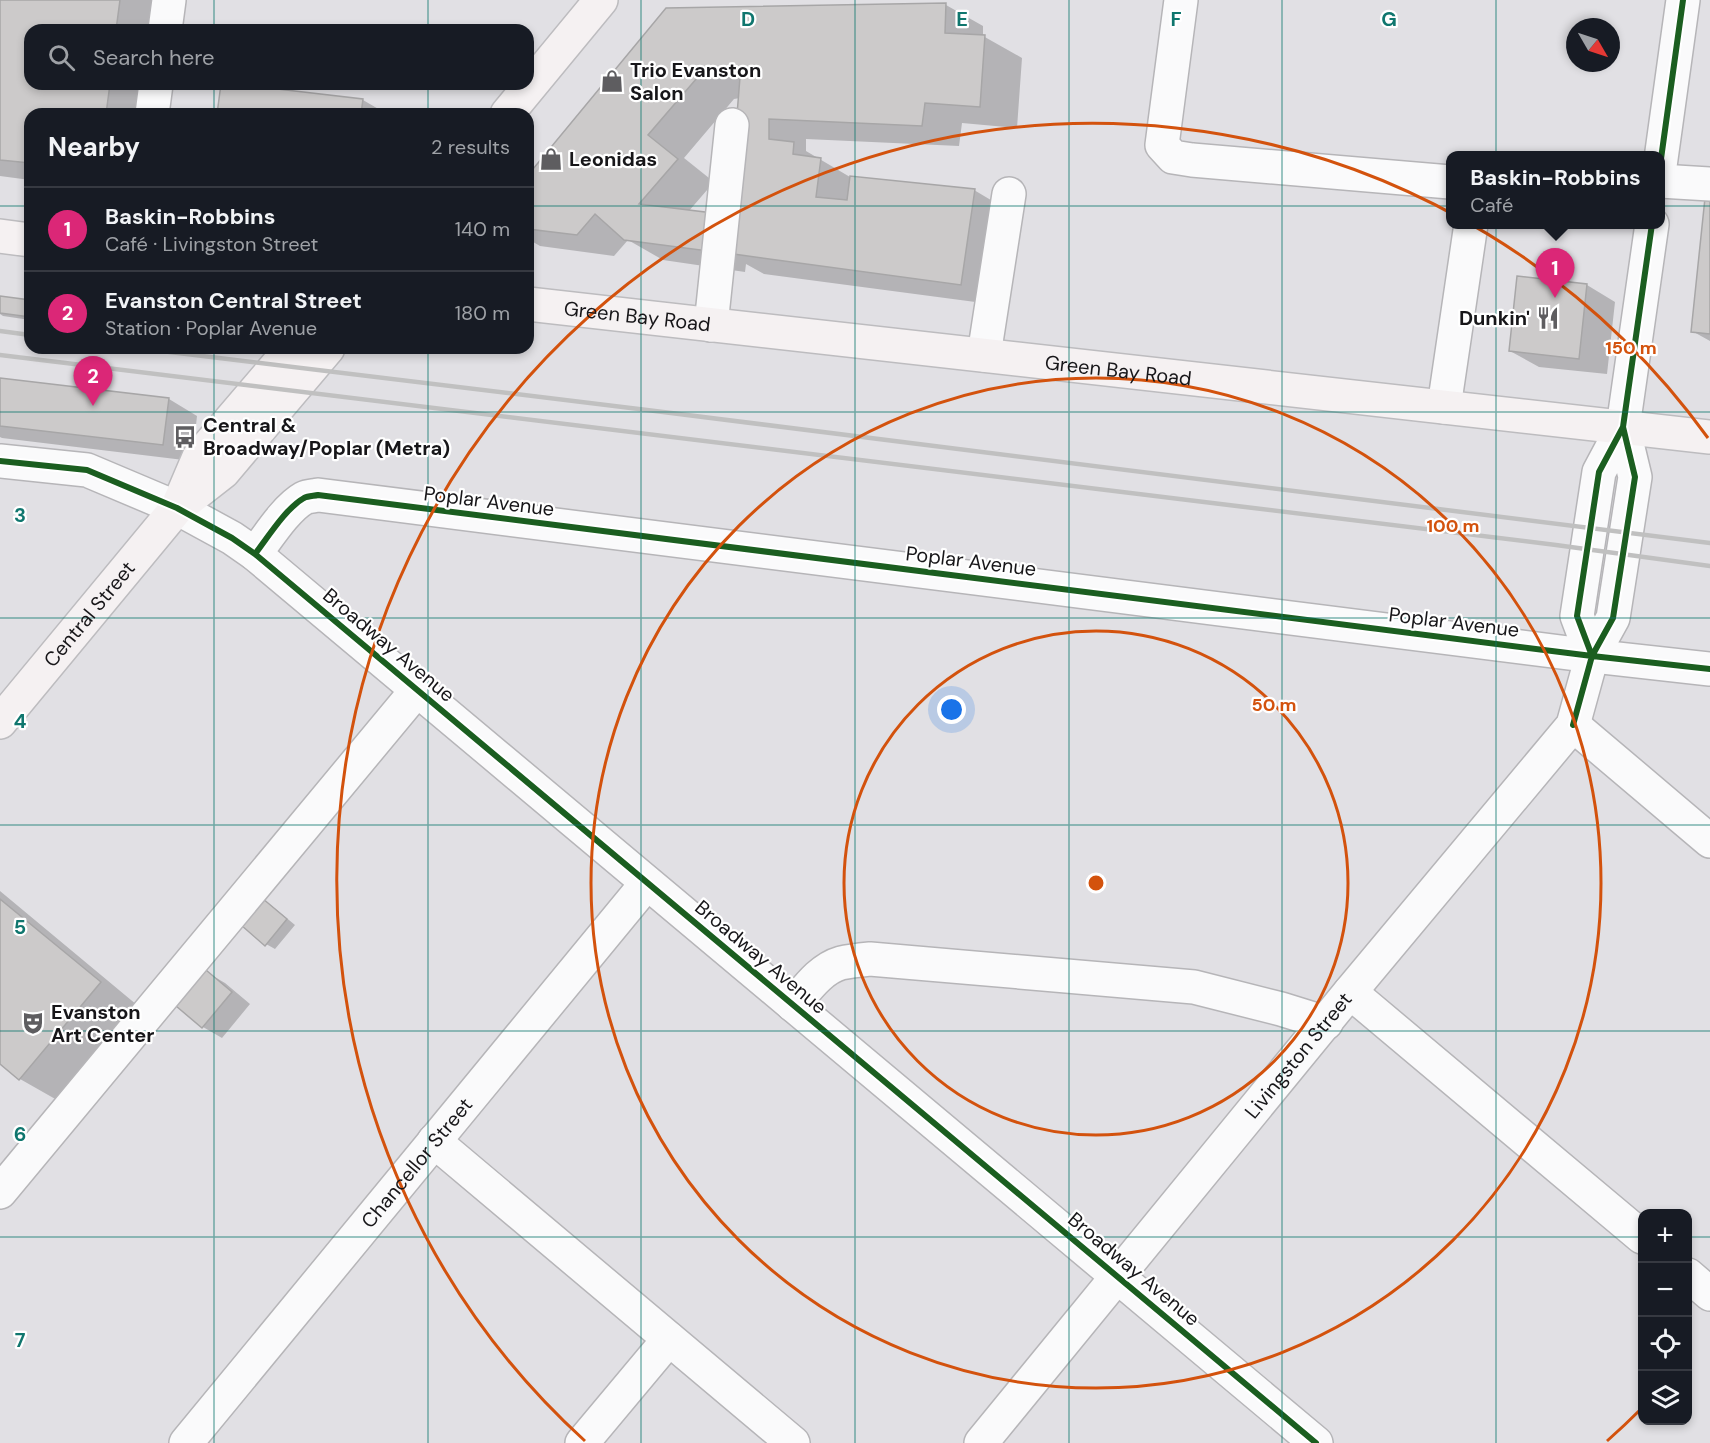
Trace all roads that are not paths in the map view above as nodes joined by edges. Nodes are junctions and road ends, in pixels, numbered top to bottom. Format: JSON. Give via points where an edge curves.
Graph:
{"nodes":[{"id":1,"x":169,"y":0,"type":"edge"},
{"id":2,"x":601,"y":0,"type":"edge"},
{"id":3,"x":1180,"y":0,"type":"edge"},
{"id":4,"x":1683,"y":0,"type":"edge"},
{"id":5,"x":166,"y":24,"type":"edge"},
{"id":6,"x":534,"y":81,"type":"edge"},
{"id":7,"x":155,"y":90,"type":"edge"},
{"id":8,"x":527,"y":90,"type":"edge"},
{"id":9,"x":153,"y":108,"type":"edge"},
{"id":10,"x":512,"y":108,"type":"edge"},
{"id":11,"x":732,"y":125,"type":"dead end"},
{"id":12,"x":1662,"y":151,"type":"edge"},
{"id":13,"x":1446,"y":182,"type":"edge"},
{"id":14,"x":1665,"y":182,"type":"edge"},
{"id":15,"x":1710,"y":184,"type":"edge"},
{"id":16,"x":1009,"y":194,"type":"dead end"},
{"id":17,"x":1470,"y":229,"type":"edge"},
{"id":18,"x":1651,"y":229,"type":"edge"},
{"id":19,"x":0,"y":236,"type":"edge"},
{"id":20,"x":24,"y":239,"type":"edge"},
{"id":21,"x":534,"y":305,"type":"edge"},
{"id":22,"x":711,"y":325,"type":"junction"},
{"id":23,"x":287,"y":354,"type":"edge"},
{"id":24,"x":323,"y":354,"type":"edge"},
{"id":25,"x":984,"y":356,"type":"junction"},
{"id":26,"x":1444,"y":407,"type":"junction"},
{"id":27,"x":1623,"y":427,"type":"junction"},
{"id":28,"x":1710,"y":437,"type":"edge"},
{"id":29,"x":0,"y":461,"type":"edge"},
{"id":30,"x":177,"y":508,"type":"junction"},
{"id":31,"x":255,"y":554,"type":"junction"},
{"id":32,"x":1592,"y":656,"type":"junction"},
{"id":33,"x":1710,"y":669,"type":"edge"},
{"id":34,"x":417,"y":690,"type":"junction"},
{"id":35,"x":0,"y":722,"type":"edge"},
{"id":36,"x":1573,"y":725,"type":"junction"},
{"id":37,"x":1710,"y":841,"type":"edge"},
{"id":38,"x":647,"y":883,"type":"junction"},
{"id":39,"x":1350,"y":992,"type":"junction"},
{"id":40,"x":793,"y":1005,"type":"junction"},
{"id":41,"x":1326,"y":1023,"type":"junction"},
{"id":42,"x":434,"y":1142,"type":"junction"},
{"id":43,"x":0,"y":1192,"type":"edge"},
{"id":44,"x":1638,"y":1234,"type":"edge"},
{"id":45,"x":1117,"y":1277,"type":"junction"},
{"id":46,"x":1692,"y":1278,"type":"edge"},
{"id":47,"x":1710,"y":1294,"type":"edge"},
{"id":48,"x":669,"y":1339,"type":"junction"},
{"id":49,"x":186,"y":1443,"type":"edge"},
{"id":50,"x":582,"y":1443,"type":"edge"},
{"id":51,"x":793,"y":1443,"type":"edge"},
{"id":52,"x":981,"y":1443,"type":"edge"},
{"id":53,"x":1316,"y":1443,"type":"edge"}],
"edges":[{"from":1,"to":5,"type":"street"},
{"from":2,"to":6,"type":"main road"},
{"from":3,"to":13,"type":"street","via":[[1162,145],[1173,157]]},
{"from":4,"to":12,"type":"street"},
{"from":7,"to":9,"type":"street"},
{"from":8,"to":10,"type":"main road"},
{"from":11,"to":22,"type":"street"},
{"from":14,"to":15,"type":"street"},
{"from":16,"to":25,"type":"street"},
{"from":17,"to":26,"type":"street"},
{"from":18,"to":27,"type":"street","name":"Livingston Street"},
{"from":19,"to":20,"type":"main road"},
{"from":21,"to":22,"type":"main road","name":"Green Bay Road"},
{"from":22,"to":25,"type":"main road","name":"Green Bay Road"},
{"from":23,"to":30,"type":"main road","name":"Central Street","via":[[199,457]]},
{"from":24,"to":30,"type":"main road","name":"Central Street","via":[[223,472]]},
{"from":25,"to":26,"type":"main road","name":"Green Bay Road"},
{"from":26,"to":27,"type":"main road","name":"Green Bay Road"},
{"from":27,"to":28,"type":"main road","name":"Green Bay Road"},
{"from":27,"to":32,"type":"street","name":"Livingston Street","via":[[1635,477],[1613,618]]},
{"from":29,"to":30,"type":"street","via":[[87,471]]},
{"from":30,"to":31,"type":"street","name":"Broadway Avenue"},
{"from":30,"to":35,"type":"main road","name":"Central Street"},
{"from":31,"to":32,"type":"street","name":"Poplar Avenue","via":[[293,507],[306,497],[318,495]]},
{"from":31,"to":34,"type":"street","name":"Broadway Avenue"},
{"from":32,"to":33,"type":"street","name":"Poplar Avenue"},
{"from":32,"to":36,"type":"street","name":"Livingston Street"},
{"from":34,"to":38,"type":"street","name":"Broadway Avenue"},
{"from":34,"to":43,"type":"street"},
{"from":36,"to":37,"type":"street"},
{"from":36,"to":39,"type":"street","name":"Livingston Street"},
{"from":38,"to":40,"type":"street","name":"Broadway Avenue"},
{"from":38,"to":42,"type":"street","name":"Chancellor Street"},
{"from":39,"to":41,"type":"street","name":"Livingston Street"},
{"from":39,"to":44,"type":"street"},
{"from":40,"to":41,"type":"street","via":[[827,970],[870,958],[1194,987]]},
{"from":40,"to":45,"type":"street","name":"Broadway Avenue"},
{"from":41,"to":45,"type":"street","name":"Livingston Street"},
{"from":42,"to":48,"type":"street"},
{"from":42,"to":49,"type":"street","name":"Chancellor Street"},
{"from":45,"to":52,"type":"street","name":"Livingston Street"},
{"from":45,"to":53,"type":"street","name":"Broadway Avenue"},
{"from":46,"to":47,"type":"street"},
{"from":48,"to":50,"type":"street"},
{"from":48,"to":51,"type":"street"}]}
